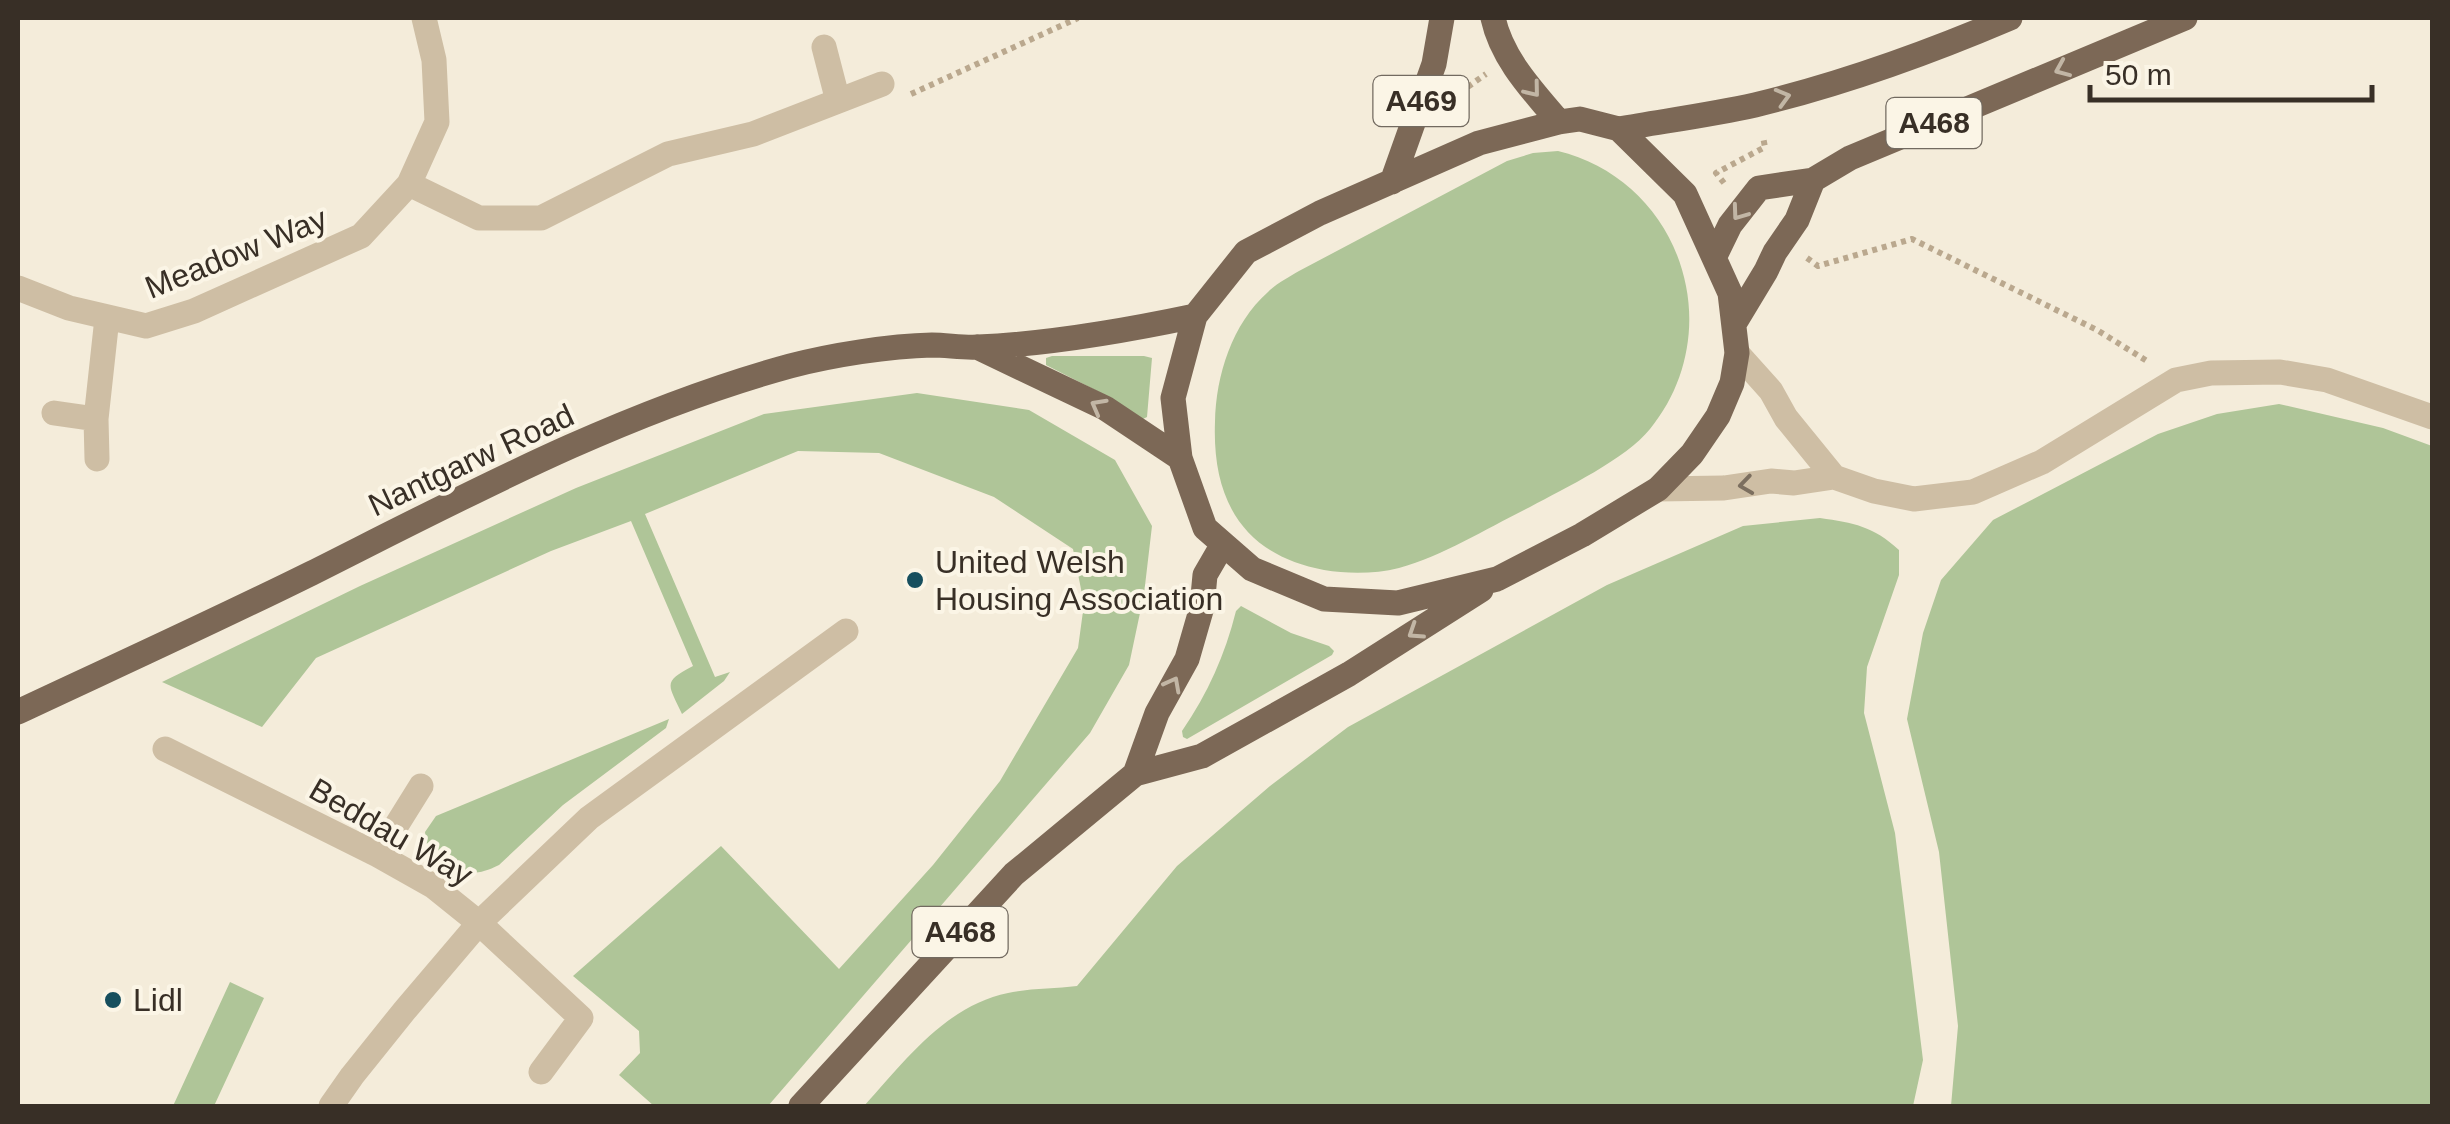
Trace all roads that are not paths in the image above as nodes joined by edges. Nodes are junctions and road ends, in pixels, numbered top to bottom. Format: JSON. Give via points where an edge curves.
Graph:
{"nodes":[{"id":1,"x":424,"y":18,"type":"edge"},
{"id":2,"x":1442,"y":18,"type":"edge"},
{"id":3,"x":1494,"y":18,"type":"edge"},
{"id":4,"x":2010,"y":18,"type":"edge"},
{"id":5,"x":2184,"y":18,"type":"edge"},
{"id":6,"x":824,"y":47,"type":"dead end"},
{"id":7,"x":882,"y":84,"type":"road end"},
{"id":8,"x":838,"y":101,"type":"junction"},
{"id":9,"x":1559,"y":122,"type":"junction"},
{"id":10,"x":1619,"y":130,"type":"junction"},
{"id":11,"x":1813,"y":180,"type":"junction"},
{"id":12,"x":1392,"y":182,"type":"junction"},
{"id":13,"x":409,"y":184,"type":"junction"},
{"id":14,"x":1714,"y":258,"type":"junction"},
{"id":15,"x":18,"y":288,"type":"edge"},
{"id":16,"x":1195,"y":316,"type":"junction"},
{"id":17,"x":108,"y":318,"type":"junction"},
{"id":18,"x":1734,"y":324,"type":"junction"},
{"id":19,"x":977,"y":347,"type":"junction"},
{"id":20,"x":1738,"y":353,"type":"junction"},
{"id":21,"x":54,"y":413,"type":"dead end"},
{"id":22,"x":2432,"y":417,"type":"edge"},
{"id":23,"x":96,"y":419,"type":"junction"},
{"id":24,"x":98,"y":458,"type":"dead end"},
{"id":25,"x":1180,"y":458,"type":"junction"},
{"id":26,"x":1834,"y":477,"type":"junction"},
{"id":27,"x":1658,"y":489,"type":"junction"},
{"id":28,"x":1223,"y":544,"type":"junction"},
{"id":29,"x":1498,"y":579,"type":"junction"},
{"id":30,"x":846,"y":631,"type":"dead end"},
{"id":31,"x":18,"y":712,"type":"edge"},
{"id":32,"x":165,"y":749,"type":"dead end"},
{"id":33,"x":1135,"y":774,"type":"junction"},
{"id":34,"x":421,"y":786,"type":"dead end"},
{"id":35,"x":378,"y":855,"type":"junction"},
{"id":36,"x":479,"y":923,"type":"junction"},
{"id":37,"x":540,"y":1072,"type":"dead end"},
{"id":38,"x":331,"y":1106,"type":"edge"},
{"id":39,"x":801,"y":1106,"type":"edge"}],
"edges":[{"from":1,"to":13,"type":"street","name":"Meadow Way","via":[[437,122]]},
{"from":2,"to":12,"type":"main road","number":"A469","via":[[1434,64]]},
{"from":3,"to":9,"type":"main road","number":"A469","one_way":true,"via":[[1508,57]]},
{"from":10,"to":4,"type":"main road","number":"A468","one_way":true,"via":[[1755,105]]},
{"from":5,"to":11,"type":"main road","number":"A468","one_way":true,"via":[[1850,158]]},
{"from":6,"to":8,"type":"street"},
{"from":7,"to":8,"type":"street"},
{"from":8,"to":13,"type":"street","via":[[754,134],[668,154],[541,218],[479,218]]},
{"from":9,"to":10,"type":"main road","via":[[1580,119]]},
{"from":9,"to":12,"type":"main road","via":[[1479,142]]},
{"from":10,"to":14,"type":"main road","via":[[1686,194]]},
{"from":11,"to":14,"type":"main road","number":"A468","one_way":true,"via":[[1759,188]]},
{"from":11,"to":18,"type":"main road","via":[[1797,220]]},
{"from":12,"to":16,"type":"main road","via":[[1246,252]]},
{"from":13,"to":17,"type":"street","name":"Meadow Way","via":[[361,236],[194,311],[146,326]]},
{"from":14,"to":18,"type":"main road","via":[[1730,292]]},
{"from":15,"to":17,"type":"street","name":"Meadow Way"},
{"from":16,"to":19,"type":"main road","name":"Nantgarw Road"},
{"from":16,"to":25,"type":"main road","via":[[1174,398]]},
{"from":17,"to":23,"type":"street"},
{"from":18,"to":20,"type":"main road"},
{"from":25,"to":19,"type":"main road","name":"Nantgarw Road","one_way":true,"via":[[1104,408]]},
{"from":19,"to":31,"type":"main road","name":"Nantgarw Road","via":[[882,350],[794,365],[695,395],[468,494]]},
{"from":20,"to":26,"type":"street"},
{"from":20,"to":27,"type":"main road","via":[[1718,416]]},
{"from":21,"to":23,"type":"street"},
{"from":22,"to":26,"type":"street","via":[[2327,380],[2280,372],[2211,373],[2176,380],[2042,462],[1972,492],[1914,499]]},
{"from":23,"to":24,"type":"street"},
{"from":25,"to":28,"type":"main road","via":[[1205,528]]},
{"from":26,"to":27,"type":"street","one_way":true},
{"from":27,"to":29,"type":"main road"},
{"from":28,"to":29,"type":"main road","via":[[1252,569],[1324,599],[1398,603]]},
{"from":33,"to":28,"type":"main road","number":"A468","one_way":true,"via":[[1186,659],[1205,575]]},
{"from":29,"to":33,"type":"main road","number":"A468","one_way":true,"via":[[1349,674],[1202,756]]},
{"from":30,"to":36,"type":"street","via":[[589,818]]},
{"from":32,"to":35,"type":"street","name":"Beddau Way"},
{"from":33,"to":39,"type":"main road","number":"A468","via":[[1014,874]]},
{"from":34,"to":35,"type":"street"},
{"from":35,"to":36,"type":"street","name":"Beddau Way","via":[[433,886]]},
{"from":36,"to":37,"type":"street","via":[[581,1018]]},
{"from":36,"to":38,"type":"street","name":"Beddau Way"}]}
